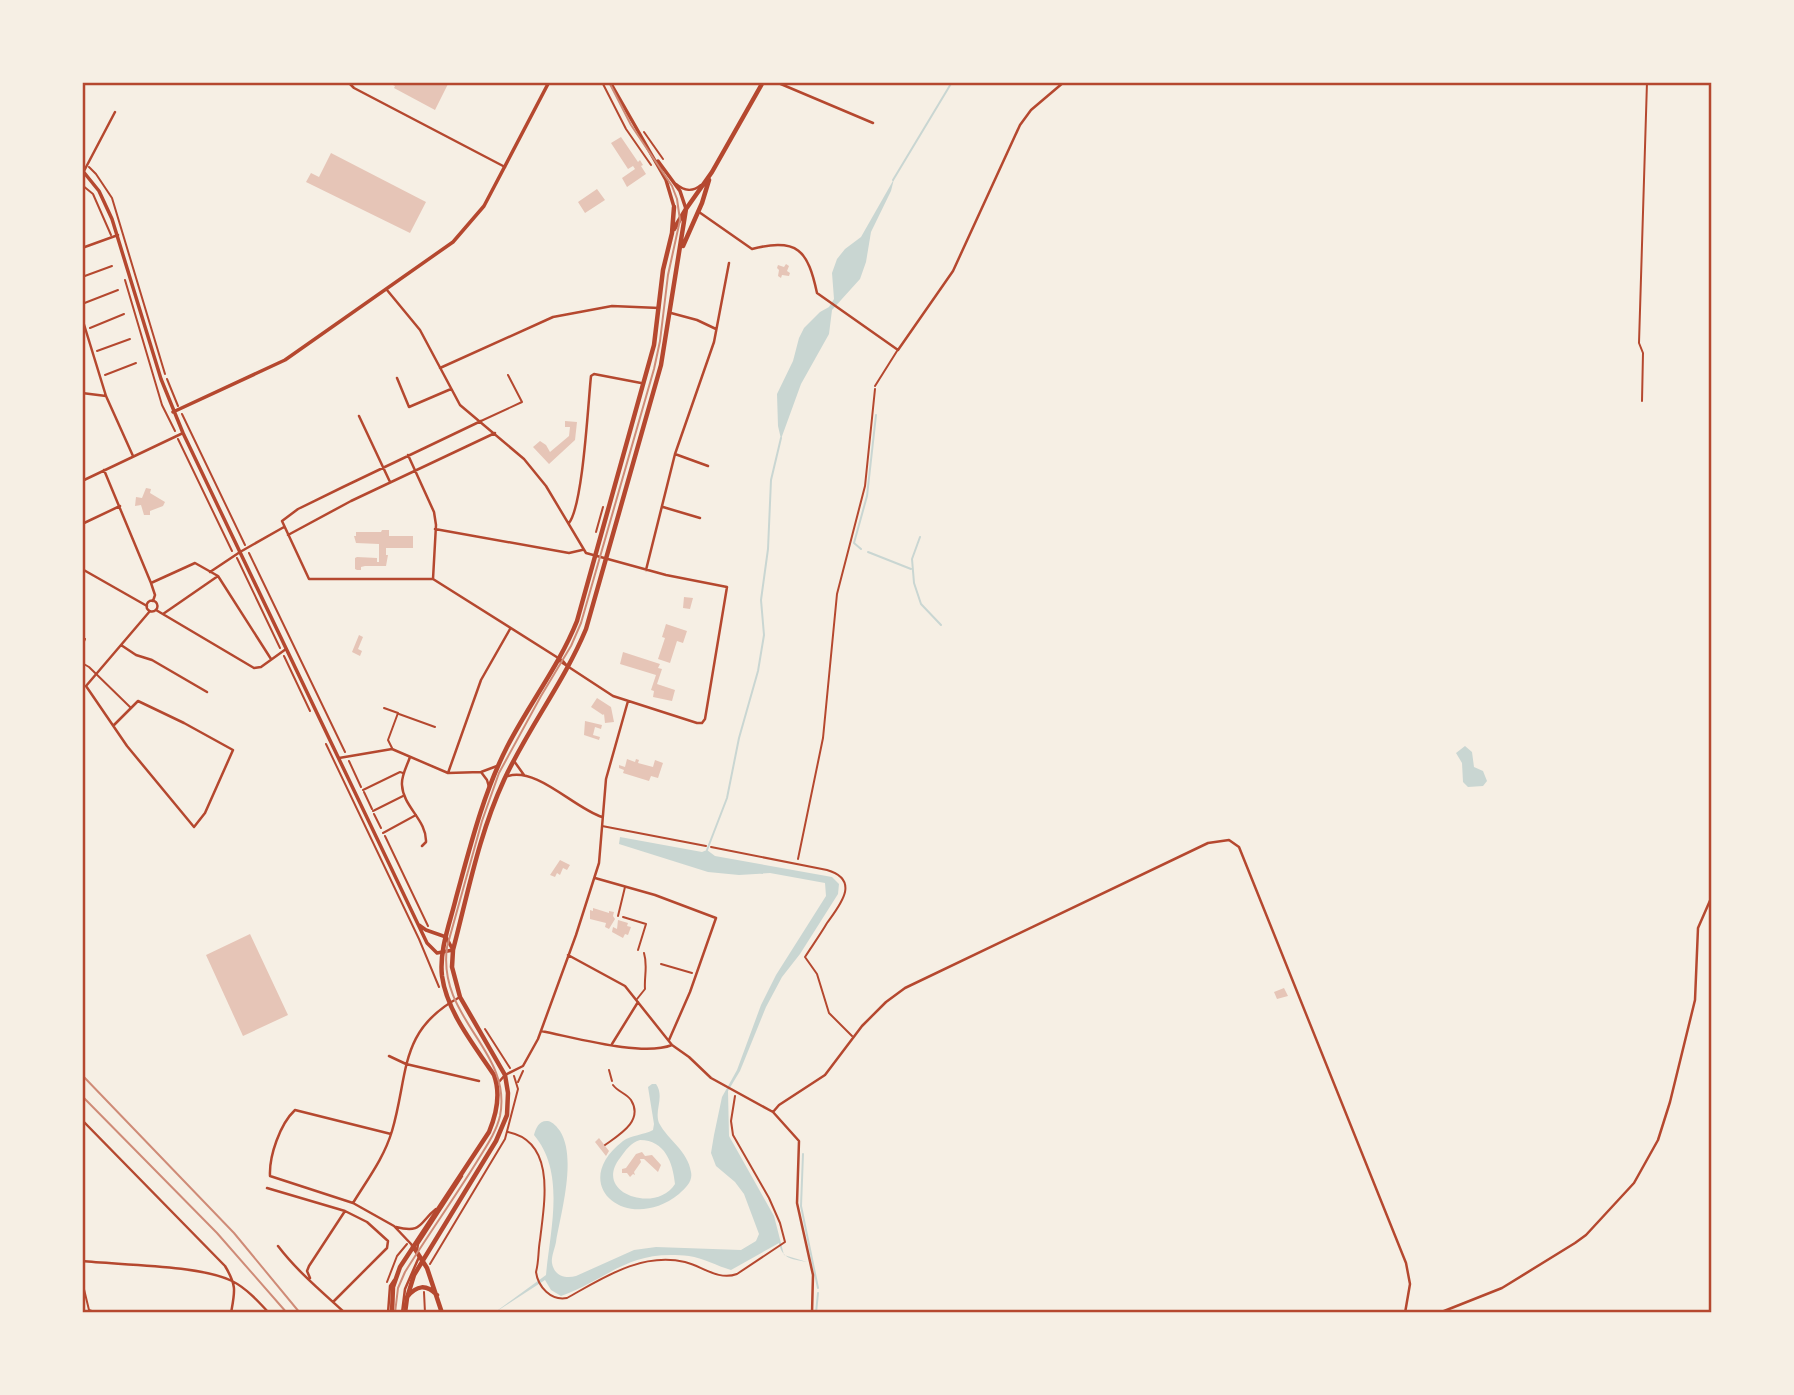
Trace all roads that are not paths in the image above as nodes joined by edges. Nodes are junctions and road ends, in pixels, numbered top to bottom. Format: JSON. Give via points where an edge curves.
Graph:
{"nodes":[{"id":1,"x":348,"y":82,"type":"edge"},
{"id":2,"x":549,"y":82,"type":"edge"},
{"id":3,"x":610,"y":82,"type":"edge"},
{"id":4,"x":763,"y":82,"type":"edge"},
{"id":5,"x":776,"y":82,"type":"edge"},
{"id":6,"x":789,"y":82,"type":"edge"},
{"id":7,"x":1064,"y":82,"type":"edge"},
{"id":8,"x":787,"y":87,"type":"junction"},
{"id":9,"x":115,"y":112,"type":"dead end"},
{"id":10,"x":873,"y":123,"type":"dead end"},
{"id":11,"x":652,"y":155,"type":"junction"},
{"id":12,"x":505,"y":167,"type":"junction"},
{"id":13,"x":712,"y":172,"type":"junction"},
{"id":14,"x":84,"y":173,"type":"edge"},
{"id":15,"x":673,"y":180,"type":"junction"},
{"id":16,"x":696,"y":191,"type":"junction"},
{"id":17,"x":703,"y":199,"type":"junction"},
{"id":18,"x":674,"y":207,"type":"joint"},
{"id":19,"x":686,"y":209,"type":"junction"},
{"id":20,"x":699,"y":212,"type":"junction"},
{"id":21,"x":672,"y":233,"type":"junction"},
{"id":22,"x":118,"y":235,"type":"junction"},
{"id":23,"x":82,"y":248,"type":"edge"},
{"id":24,"x":678,"y":261,"type":"junction"},
{"id":25,"x":729,"y":263,"type":"dead end"},
{"id":26,"x":387,"y":290,"type":"junction"},
{"id":27,"x":659,"y":308,"type":"junction"},
{"id":28,"x":671,"y":313,"type":"junction"},
{"id":29,"x":82,"y":318,"type":"edge"},
{"id":30,"x":716,"y":329,"type":"junction"},
{"id":31,"x":898,"y":350,"type":"junction"},
{"id":32,"x":440,"y":368,"type":"junction"},
{"id":33,"x":508,"y":375,"type":"dead end"},
{"id":34,"x":397,"y":378,"type":"dead end"},
{"id":35,"x":645,"y":384,"type":"junction"},
{"id":36,"x":875,"y":386,"type":"road end"},
{"id":37,"x":451,"y":389,"type":"junction"},
{"id":38,"x":82,"y":393,"type":"edge"},
{"id":39,"x":106,"y":396,"type":"junction"},
{"id":40,"x":173,"y":412,"type":"junction"},
{"id":41,"x":359,"y":415,"type":"dead end"},
{"id":42,"x":481,"y":421,"type":"junction"},
{"id":43,"x":183,"y":433,"type":"junction"},
{"id":44,"x":495,"y":433,"type":"junction"},
{"id":45,"x":676,"y":454,"type":"junction"},
{"id":46,"x":408,"y":455,"type":"junction"},
{"id":47,"x":133,"y":456,"type":"junction"},
{"id":48,"x":708,"y":466,"type":"dead end"},
{"id":49,"x":383,"y":467,"type":"junction"},
{"id":50,"x":415,"y":469,"type":"junction"},
{"id":51,"x":104,"y":470,"type":"junction"},
{"id":52,"x":82,"y":481,"type":"edge"},
{"id":53,"x":390,"y":482,"type":"junction"},
{"id":54,"x":120,"y":506,"type":"junction"},
{"id":55,"x":662,"y":506,"type":"junction"},
{"id":56,"x":700,"y":518,"type":"dead end"},
{"id":57,"x":569,"y":523,"type":"junction"},
{"id":58,"x":82,"y":524,"type":"edge"},
{"id":59,"x":285,"y":527,"type":"junction"},
{"id":60,"x":435,"y":529,"type":"junction"},
{"id":61,"x":288,"y":535,"type":"junction"},
{"id":62,"x":582,"y":550,"type":"junction"},
{"id":63,"x":240,"y":552,"type":"junction"},
{"id":64,"x":596,"y":556,"type":"junction"},
{"id":65,"x":606,"y":559,"type":"junction"},
{"id":66,"x":82,"y":569,"type":"edge"},
{"id":67,"x":646,"y":570,"type":"junction"},
{"id":68,"x":210,"y":572,"type":"junction"},
{"id":69,"x":218,"y":576,"type":"junction"},
{"id":70,"x":433,"y":579,"type":"junction"},
{"id":71,"x":151,"y":583,"type":"junction"},
{"id":72,"x":153,"y":601,"type":"junction"},
{"id":73,"x":147,"y":606,"type":"junction"},
{"id":74,"x":156,"y":610,"type":"junction"},
{"id":75,"x":150,"y":611,"type":"junction"},
{"id":76,"x":162,"y":615,"type":"junction"},
{"id":77,"x":510,"y":629,"type":"junction"},
{"id":78,"x":85,"y":639,"type":"dead end"},
{"id":79,"x":121,"y":645,"type":"junction"},
{"id":80,"x":82,"y":646,"type":"edge"},
{"id":81,"x":283,"y":649,"type":"junction"},
{"id":82,"x":271,"y":659,"type":"junction"},
{"id":83,"x":558,"y":660,"type":"junction"},
{"id":84,"x":82,"y":663,"type":"edge"},
{"id":85,"x":568,"y":667,"type":"junction"},
{"id":86,"x":97,"y":674,"type":"junction"},
{"id":87,"x":207,"y":692,"type":"dead end"},
{"id":88,"x":628,"y":701,"type":"junction"},
{"id":89,"x":131,"y":708,"type":"junction"},
{"id":90,"x":384,"y":708,"type":"dead end"},
{"id":91,"x":398,"y":713,"type":"junction"},
{"id":92,"x":114,"y":725,"type":"junction"},
{"id":93,"x":435,"y":727,"type":"dead end"},
{"id":94,"x":392,"y":749,"type":"junction"},
{"id":95,"x":410,"y":757,"type":"junction"},
{"id":96,"x":339,"y":758,"type":"junction"},
{"id":97,"x":513,"y":760,"type":"junction"},
{"id":98,"x":499,"y":764,"type":"junction"},
{"id":99,"x":481,"y":772,"type":"junction"},
{"id":100,"x":404,"y":773,"type":"junction"},
{"id":101,"x":448,"y":773,"type":"junction"},
{"id":102,"x":524,"y":775,"type":"junction"},
{"id":103,"x":504,"y":779,"type":"junction"},
{"id":104,"x":489,"y":788,"type":"junction"},
{"id":105,"x":363,"y":790,"type":"road end"},
{"id":106,"x":405,"y":795,"type":"junction"},
{"id":107,"x":373,"y":811,"type":"road end"},
{"id":108,"x":417,"y":815,"type":"junction"},
{"id":109,"x":602,"y":817,"type":"junction"},
{"id":110,"x":601,"y":826,"type":"junction"},
{"id":111,"x":383,"y":833,"type":"road end"},
{"id":112,"x":422,"y":846,"type":"dead end"},
{"id":113,"x":706,"y":846,"type":"dead end"},
{"id":114,"x":711,"y":847,"type":"dead end"},
{"id":115,"x":595,"y":878,"type":"junction"},
{"id":116,"x":625,"y":886,"type":"junction"},
{"id":117,"x":1712,"y":896,"type":"edge"},
{"id":118,"x":618,"y":916,"type":"road end"},
{"id":119,"x":419,"y":925,"type":"junction"},
{"id":120,"x":446,"y":937,"type":"junction"},
{"id":121,"x":453,"y":950,"type":"junction"},
{"id":122,"x":442,"y":953,"type":"junction"},
{"id":123,"x":645,"y":953,"type":"dead end"},
{"id":124,"x":568,"y":955,"type":"junction"},
{"id":125,"x":460,"y":997,"type":"junction"},
{"id":126,"x":637,"y":1001,"type":"junction"},
{"id":127,"x":450,"y":1003,"type":"junction"},
{"id":128,"x":541,"y":1031,"type":"junction"},
{"id":129,"x":853,"y":1036,"type":"junction"},
{"id":130,"x":669,"y":1040,"type":"junction"},
{"id":131,"x":612,"y":1044,"type":"junction"},
{"id":132,"x":672,"y":1045,"type":"junction"},
{"id":133,"x":389,"y":1056,"type":"dead end"},
{"id":134,"x":406,"y":1064,"type":"junction"},
{"id":135,"x":609,"y":1070,"type":"dead end"},
{"id":136,"x":505,"y":1075,"type":"junction"},
{"id":137,"x":611,"y":1080,"type":"dead end"},
{"id":138,"x":479,"y":1081,"type":"dead end"},
{"id":139,"x":497,"y":1084,"type":"junction"},
{"id":140,"x":613,"y":1085,"type":"dead end"},
{"id":141,"x":772,"y":1112,"type":"junction"},
{"id":142,"x":82,"y":1120,"type":"edge"},
{"id":143,"x":391,"y":1134,"type":"junction"},
{"id":144,"x":605,"y":1145,"type":"dead end"},
{"id":145,"x":466,"y":1166,"type":"junction"},
{"id":146,"x":267,"y":1188,"type":"dead end"},
{"id":147,"x":353,"y":1203,"type":"junction"},
{"id":148,"x":439,"y":1208,"type":"junction"},
{"id":149,"x":345,"y":1211,"type":"junction"},
{"id":150,"x":394,"y":1226,"type":"junction"},
{"id":151,"x":278,"y":1246,"type":"dead end"},
{"id":152,"x":413,"y":1246,"type":"junction"},
{"id":153,"x":420,"y":1256,"type":"junction"},
{"id":154,"x":82,"y":1261,"type":"edge"},
{"id":155,"x":310,"y":1279,"type":"junction"},
{"id":156,"x":82,"y":1281,"type":"edge"},
{"id":157,"x":234,"y":1282,"type":"junction"},
{"id":158,"x":438,"y":1296,"type":"junction"},
{"id":159,"x":407,"y":1298,"type":"junction"},
{"id":160,"x":333,"y":1301,"type":"junction"},
{"id":161,"x":97,"y":1313,"type":"edge"},
{"id":162,"x":231,"y":1313,"type":"edge"},
{"id":163,"x":269,"y":1313,"type":"edge"},
{"id":164,"x":345,"y":1313,"type":"edge"},
{"id":165,"x":390,"y":1313,"type":"edge"},
{"id":166,"x":404,"y":1313,"type":"edge"},
{"id":167,"x":443,"y":1313,"type":"edge"},
{"id":168,"x":813,"y":1313,"type":"edge"},
{"id":169,"x":1405,"y":1313,"type":"edge"},
{"id":170,"x":1439,"y":1313,"type":"edge"}],
"edges":[{"from":1,"to":12,"type":"street"},
{"from":2,"to":12,"type":"street"},
{"from":3,"to":11,"type":"street"},
{"from":4,"to":13,"type":"main road"},
{"from":5,"to":8,"type":"street"},
{"from":6,"to":8,"type":"street"},
{"from":7,"to":31,"type":"street","via":[[1020,125],[953,271]]},
{"from":8,"to":10,"type":"street"},
{"from":9,"to":14,"type":"street"},
{"from":11,"to":15,"type":"street"},
{"from":11,"to":18,"type":"street"},
{"from":12,"to":26,"type":"street","via":[[484,206],[453,242]]},
{"from":13,"to":16,"type":"main road"},
{"from":13,"to":17,"type":"main road"},
{"from":14,"to":22,"type":"street","via":[[105,202]]},
{"from":15,"to":16,"type":"street","via":[[681,188]]},
{"from":15,"to":19,"type":"street"},
{"from":16,"to":17,"type":"street"},
{"from":16,"to":19,"type":"main road"},
{"from":17,"to":20,"type":"main road"},
{"from":18,"to":21,"type":"main road"},
{"from":19,"to":21,"type":"main road"},
{"from":19,"to":24,"type":"main road"},
{"from":20,"to":24,"type":"main road"},
{"from":20,"to":31,"type":"street","via":[[752,248],[771,244],[797,250],[811,266],[817,293]]},
{"from":21,"to":27,"type":"main road"},
{"from":22,"to":23,"type":"street"},
{"from":22,"to":40,"type":"street"},
{"from":24,"to":28,"type":"main road"},
{"from":25,"to":30,"type":"street"},
{"from":26,"to":32,"type":"street","via":[[420,330]]},
{"from":26,"to":40,"type":"street","via":[[285,359]]},
{"from":27,"to":32,"type":"street","via":[[612,306],[553,317]]},
{"from":27,"to":35,"type":"main road"},
{"from":28,"to":30,"type":"street"},
{"from":28,"to":65,"type":"main road","via":[[661,365]]},
{"from":29,"to":39,"type":"street"},
{"from":30,"to":45,"type":"street"},
{"from":31,"to":36,"type":"lane"},
{"from":32,"to":37,"type":"street"},
{"from":33,"to":42,"type":"lane","via":[[522,402]]},
{"from":34,"to":37,"type":"street","via":[[410,407]]},
{"from":35,"to":57,"type":"street","via":[[591,376],[581,471]]},
{"from":35,"to":64,"type":"main road"},
{"from":37,"to":42,"type":"street","via":[[460,405]]},
{"from":38,"to":39,"type":"street"},
{"from":39,"to":47,"type":"street"},
{"from":40,"to":43,"type":"street"},
{"from":41,"to":49,"type":"street"},
{"from":42,"to":44,"type":"street"},
{"from":42,"to":46,"type":"street"},
{"from":43,"to":47,"type":"street"},
{"from":43,"to":63,"type":"street"},
{"from":44,"to":50,"type":"street"},
{"from":44,"to":57,"type":"street","via":[[524,459]]},
{"from":45,"to":48,"type":"street"},
{"from":45,"to":55,"type":"street"},
{"from":46,"to":49,"type":"street"},
{"from":46,"to":50,"type":"street"},
{"from":47,"to":51,"type":"street"},
{"from":49,"to":53,"type":"street"},
{"from":49,"to":59,"type":"street","via":[[284,518]]},
{"from":50,"to":53,"type":"street"},
{"from":50,"to":60,"type":"street","via":[[434,512]]},
{"from":51,"to":52,"type":"street"},
{"from":51,"to":54,"type":"street"},
{"from":53,"to":61,"type":"street"},
{"from":54,"to":58,"type":"street"},
{"from":54,"to":71,"type":"street"},
{"from":55,"to":56,"type":"street"},
{"from":55,"to":67,"type":"street"},
{"from":57,"to":62,"type":"street"},
{"from":59,"to":61,"type":"street"},
{"from":59,"to":63,"type":"street"},
{"from":60,"to":62,"type":"street","via":[[569,552]]},
{"from":60,"to":70,"type":"street"},
{"from":61,"to":70,"type":"street","via":[[309,579]]},
{"from":62,"to":64,"type":"street"},
{"from":63,"to":68,"type":"street"},
{"from":63,"to":81,"type":"street"},
{"from":64,"to":65,"type":"street"},
{"from":64,"to":83,"type":"main road","via":[[577,621]]},
{"from":65,"to":67,"type":"street"},
{"from":65,"to":85,"type":"main road","via":[[586,629]]},
{"from":66,"to":73,"type":"street"},
{"from":67,"to":88,"type":"street","via":[[727,587],[702,723]]},
{"from":68,"to":69,"type":"street"},
{"from":68,"to":71,"type":"street","via":[[195,563]]},
{"from":69,"to":76,"type":"street"},
{"from":69,"to":82,"type":"street"},
{"from":70,"to":77,"type":"street"},
{"from":71,"to":72,"type":"street"},
{"from":72,"to":73,"type":"street"},
{"from":72,"to":74,"type":"street"},
{"from":73,"to":75,"type":"street"},
{"from":74,"to":75,"type":"street"},
{"from":74,"to":76,"type":"street"},
{"from":75,"to":79,"type":"street"},
{"from":76,"to":82,"type":"street","via":[[254,668]]},
{"from":77,"to":83,"type":"street"},
{"from":77,"to":101,"type":"street","via":[[481,680]]},
{"from":78,"to":80,"type":"lane"},
{"from":79,"to":86,"type":"street"},
{"from":79,"to":87,"type":"street"},
{"from":81,"to":82,"type":"street"},
{"from":81,"to":96,"type":"street"},
{"from":83,"to":85,"type":"street"},
{"from":83,"to":98,"type":"main road"},
{"from":84,"to":86,"type":"lane"},
{"from":85,"to":88,"type":"street","via":[[610,695]]},
{"from":85,"to":97,"type":"main road"},
{"from":86,"to":89,"type":"lane"},
{"from":86,"to":92,"type":"street","via":[[86,686]]},
{"from":88,"to":109,"type":"street","via":[[606,779]]},
{"from":89,"to":92,"type":"street"},
{"from":89,"to":92,"type":"street","via":[[138,701],[233,750],[194,827]]},
{"from":90,"to":91,"type":"lane"},
{"from":91,"to":93,"type":"lane"},
{"from":91,"to":94,"type":"lane","via":[[388,740]]},
{"from":94,"to":95,"type":"street"},
{"from":94,"to":96,"type":"street"},
{"from":95,"to":100,"type":"street"},
{"from":95,"to":101,"type":"street"},
{"from":96,"to":119,"type":"street"},
{"from":97,"to":102,"type":"street"},
{"from":97,"to":103,"type":"main road"},
{"from":98,"to":99,"type":"street"},
{"from":98,"to":104,"type":"main road"},
{"from":99,"to":101,"type":"street"},
{"from":99,"to":104,"type":"street"},
{"from":100,"to":105,"type":"lane"},
{"from":100,"to":106,"type":"street"},
{"from":102,"to":103,"type":"street"},
{"from":102,"to":109,"type":"street"},
{"from":103,"to":121,"type":"main road","via":[[491,810]]},
{"from":104,"to":120,"type":"main road"},
{"from":106,"to":107,"type":"lane"},
{"from":106,"to":108,"type":"street"},
{"from":108,"to":111,"type":"lane"},
{"from":108,"to":112,"type":"street","via":[[426,832]]},
{"from":109,"to":110,"type":"street"},
{"from":110,"to":113,"type":"lane"},
{"from":110,"to":115,"type":"street"},
{"from":114,"to":129,"type":"lane","via":[[837,873],[844,881],[841,904],[805,957],[817,974],[829,1013]]},
{"from":115,"to":116,"type":"street"},
{"from":115,"to":124,"type":"street"},
{"from":116,"to":118,"type":"lane"},
{"from":116,"to":130,"type":"street","via":[[716,917]]},
{"from":117,"to":170,"type":"street","via":[[1698,928],[1695,1000],[1670,1102],[1640,1176],[1575,1243],[1502,1288]]},
{"from":119,"to":120,"type":"street"},
{"from":119,"to":122,"type":"street","via":[[431,948]]},
{"from":120,"to":121,"type":"street"},
{"from":120,"to":122,"type":"main road"},
{"from":121,"to":122,"type":"street"},
{"from":121,"to":125,"type":"main road"},
{"from":122,"to":127,"type":"main road","via":[[442,977]]},
{"from":123,"to":126,"type":"lane","via":[[645,989]]},
{"from":124,"to":126,"type":"street","via":[[625,986]]},
{"from":124,"to":128,"type":"street"},
{"from":125,"to":127,"type":"street"},
{"from":125,"to":136,"type":"main road"},
{"from":126,"to":130,"type":"street"},
{"from":126,"to":131,"type":"street"},
{"from":127,"to":134,"type":"street","via":[[425,1024]]},
{"from":127,"to":139,"type":"main road"},
{"from":128,"to":131,"type":"street"},
{"from":128,"to":136,"type":"street","via":[[523,1066]]},
{"from":129,"to":141,"type":"street","via":[[825,1074]]},
{"from":129,"to":169,"type":"street","via":[[905,988],[1208,843],[1233,841],[1406,1263],[1410,1284]]},
{"from":130,"to":132,"type":"street"},
{"from":131,"to":132,"type":"street","via":[[647,1049]]},
{"from":132,"to":141,"type":"street","via":[[723,1085]]},
{"from":133,"to":134,"type":"street"},
{"from":134,"to":138,"type":"street"},
{"from":134,"to":143,"type":"street"},
{"from":135,"to":137,"type":"lane"},
{"from":136,"to":139,"type":"street"},
{"from":136,"to":153,"type":"main road","via":[[507,1115],[499,1136],[432,1245]]},
{"from":139,"to":145,"type":"main road","via":[[492,1124]]},
{"from":140,"to":144,"type":"lane","via":[[630,1099],[633,1114],[629,1128]]},
{"from":141,"to":168,"type":"street","via":[[800,1140],[797,1203],[813,1275]]},
{"from":142,"to":157,"type":"street","via":[[220,1260]]},
{"from":143,"to":147,"type":"street"},
{"from":143,"to":147,"type":"street","via":[[295,1110],[288,1118],[271,1178]]},
{"from":145,"to":148,"type":"main road"},
{"from":145,"to":153,"type":"street","via":[[418,1244]]},
{"from":146,"to":149,"type":"street"},
{"from":147,"to":150,"type":"street"},
{"from":148,"to":150,"type":"street","via":[[416,1229]]},
{"from":148,"to":152,"type":"main road"},
{"from":149,"to":155,"type":"street","via":[[309,1266]]},
{"from":149,"to":160,"type":"street","via":[[367,1222],[388,1244]]},
{"from":150,"to":152,"type":"street"},
{"from":151,"to":155,"type":"street"},
{"from":152,"to":153,"type":"main road"},
{"from":152,"to":165,"type":"main road","via":[[396,1277]]},
{"from":153,"to":158,"type":"main road"},
{"from":153,"to":159,"type":"main road"},
{"from":153,"to":166,"type":"street","via":[[405,1289]]},
{"from":154,"to":157,"type":"street","via":[[195,1272]]},
{"from":155,"to":160,"type":"street"},
{"from":156,"to":161,"type":"lane","via":[[89,1310]]},
{"from":157,"to":162,"type":"street"},
{"from":157,"to":163,"type":"street"},
{"from":158,"to":159,"type":"main road","via":[[425,1287]]},
{"from":158,"to":167,"type":"main road"},
{"from":159,"to":166,"type":"main road"},
{"from":160,"to":164,"type":"street"}]}
